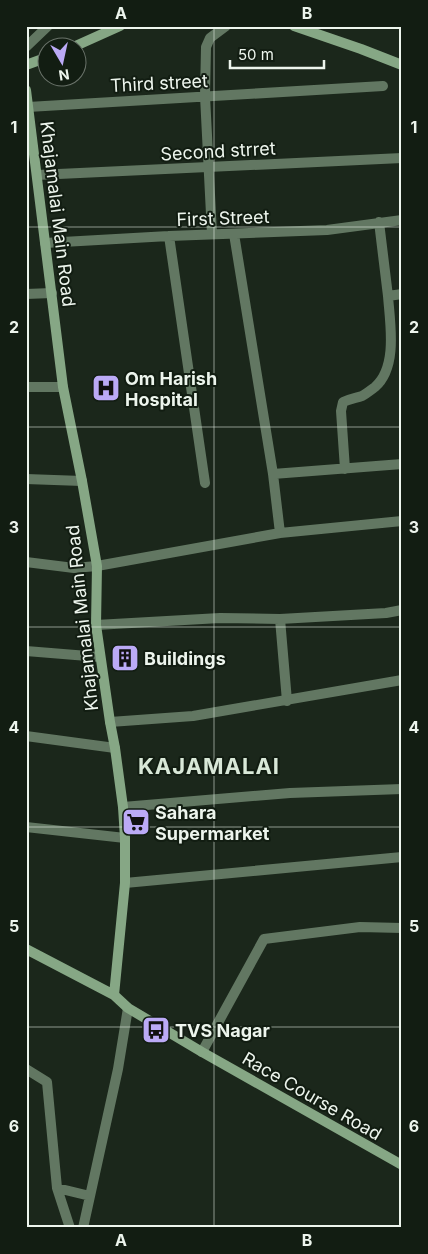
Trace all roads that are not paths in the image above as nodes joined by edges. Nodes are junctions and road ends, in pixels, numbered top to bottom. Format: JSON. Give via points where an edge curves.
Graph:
{"nodes":[{"id":1,"x":48,"y":26,"type":"edge"},
{"id":2,"x":120,"y":26,"type":"edge"},
{"id":3,"x":226,"y":26,"type":"edge"},
{"id":4,"x":294,"y":26,"type":"edge"},
{"id":5,"x":88,"y":40,"type":"edge"},
{"id":6,"x":26,"y":47,"type":"edge"},
{"id":7,"x":38,"y":61,"type":"edge"},
{"id":8,"x":26,"y":66,"type":"edge"},
{"id":9,"x":402,"y":66,"type":"edge"},
{"id":10,"x":382,"y":86,"type":"dead end"},
{"id":11,"x":26,"y":90,"type":"edge"},
{"id":12,"x":205,"y":96,"type":"junction"},
{"id":13,"x":28,"y":107,"type":"junction"},
{"id":14,"x":402,"y":158,"type":"edge"},
{"id":15,"x":209,"y":167,"type":"junction"},
{"id":16,"x":37,"y":176,"type":"junction"},
{"id":17,"x":402,"y":220,"type":"edge"},
{"id":18,"x":380,"y":222,"type":"junction"},
{"id":19,"x":212,"y":234,"type":"junction"},
{"id":20,"x":234,"y":234,"type":"junction"},
{"id":21,"x":169,"y":236,"type":"junction"},
{"id":22,"x":45,"y":243,"type":"junction"},
{"id":23,"x":52,"y":293,"type":"junction"},
{"id":24,"x":26,"y":294,"type":"edge"},
{"id":25,"x":402,"y":294,"type":"edge"},
{"id":26,"x":388,"y":296,"type":"junction"},
{"id":27,"x":26,"y":387,"type":"edge"},
{"id":28,"x":63,"y":388,"type":"junction"},
{"id":29,"x":402,"y":464,"type":"edge"},
{"id":30,"x":345,"y":469,"type":"junction"},
{"id":31,"x":273,"y":474,"type":"junction"},
{"id":32,"x":26,"y":479,"type":"edge"},
{"id":33,"x":82,"y":481,"type":"junction"},
{"id":34,"x":205,"y":483,"type":"dead end"},
{"id":35,"x":402,"y":520,"type":"edge"},
{"id":36,"x":280,"y":533,"type":"junction"},
{"id":37,"x":26,"y":562,"type":"edge"},
{"id":38,"x":97,"y":566,"type":"junction"},
{"id":39,"x":402,"y":610,"type":"edge"},
{"id":40,"x":280,"y":618,"type":"junction"},
{"id":41,"x":96,"y":625,"type":"junction"},
{"id":42,"x":26,"y":651,"type":"edge"},
{"id":43,"x":100,"y":657,"type":"junction"},
{"id":44,"x":402,"y":680,"type":"edge"},
{"id":45,"x":287,"y":701,"type":"junction"},
{"id":46,"x":110,"y":722,"type":"junction"},
{"id":47,"x":26,"y":736,"type":"edge"},
{"id":48,"x":115,"y":748,"type":"junction"},
{"id":49,"x":402,"y":788,"type":"edge"},
{"id":50,"x":123,"y":807,"type":"junction"},
{"id":51,"x":26,"y":827,"type":"edge"},
{"id":52,"x":125,"y":838,"type":"junction"},
{"id":53,"x":402,"y":857,"type":"edge"},
{"id":54,"x":125,"y":883,"type":"junction"},
{"id":55,"x":402,"y":928,"type":"edge"},
{"id":56,"x":26,"y":950,"type":"edge"},
{"id":57,"x":114,"y":995,"type":"junction"},
{"id":58,"x":128,"y":1008,"type":"junction"},
{"id":59,"x":202,"y":1052,"type":"junction"},
{"id":60,"x":26,"y":1069,"type":"edge"},
{"id":61,"x":402,"y":1165,"type":"edge"},
{"id":62,"x":57,"y":1188,"type":"junction"},
{"id":63,"x":90,"y":1196,"type":"junction"},
{"id":64,"x":70,"y":1228,"type":"edge"},
{"id":65,"x":83,"y":1228,"type":"edge"}],
"edges":[{"from":1,"to":6,"type":"street"},
{"from":2,"to":5,"type":"main road"},
{"from":3,"to":12,"type":"street","via":[[210,38],[206,47]]},
{"from":4,"to":9,"type":"main road"},
{"from":7,"to":8,"type":"main road"},
{"from":10,"to":12,"type":"street","name":"Third street"},
{"from":11,"to":13,"type":"main road","name":"Khajamalai Main Road"},
{"from":12,"to":13,"type":"street","name":"Third street"},
{"from":12,"to":15,"type":"street"},
{"from":13,"to":16,"type":"main road","name":"Khajamalai Main Road"},
{"from":14,"to":15,"type":"street","name":"Second strret"},
{"from":15,"to":16,"type":"street","name":"Second strret"},
{"from":15,"to":19,"type":"street"},
{"from":16,"to":22,"type":"main road","name":"Khajamalai Main Road"},
{"from":17,"to":18,"type":"street","name":"First Street"},
{"from":18,"to":20,"type":"street","name":"First Street","via":[[327,230]]},
{"from":18,"to":26,"type":"street"},
{"from":19,"to":20,"type":"street","name":"First Street"},
{"from":19,"to":21,"type":"street","name":"First Street"},
{"from":20,"to":31,"type":"street"},
{"from":21,"to":22,"type":"street","name":"First Street"},
{"from":21,"to":34,"type":"street"},
{"from":22,"to":23,"type":"main road","name":"Khajamalai Main Road"},
{"from":23,"to":24,"type":"street"},
{"from":23,"to":28,"type":"main road","name":"Khajamalai Main Road"},
{"from":25,"to":26,"type":"street"},
{"from":26,"to":30,"type":"street","via":[[391,347],[388,368],[377,386],[344,402]]},
{"from":27,"to":28,"type":"street"},
{"from":28,"to":33,"type":"main road","name":"Khajamalai Main Road"},
{"from":29,"to":30,"type":"street"},
{"from":30,"to":31,"type":"street"},
{"from":31,"to":36,"type":"street"},
{"from":32,"to":33,"type":"street"},
{"from":33,"to":38,"type":"main road","name":"Khajamalai Main Road"},
{"from":35,"to":36,"type":"street"},
{"from":36,"to":38,"type":"street"},
{"from":37,"to":38,"type":"street","via":[[74,568]]},
{"from":38,"to":41,"type":"main road","name":"Khajamalai Main Road"},
{"from":39,"to":40,"type":"street"},
{"from":40,"to":41,"type":"street"},
{"from":40,"to":45,"type":"street"},
{"from":41,"to":43,"type":"main road","name":"Khajamalai Main Road"},
{"from":42,"to":43,"type":"street"},
{"from":43,"to":46,"type":"main road","name":"Khajamalai Main Road"},
{"from":44,"to":45,"type":"street"},
{"from":45,"to":46,"type":"street","via":[[192,716]]},
{"from":46,"to":48,"type":"main road","name":"Khajamalai Main Road"},
{"from":47,"to":48,"type":"street"},
{"from":48,"to":50,"type":"main road","name":"Khajamalai Main Road"},
{"from":49,"to":50,"type":"street","via":[[290,793]]},
{"from":50,"to":52,"type":"main road","name":"Khajamalai Main Road"},
{"from":51,"to":52,"type":"street"},
{"from":52,"to":54,"type":"main road","name":"Khajamalai Main Road"},
{"from":53,"to":54,"type":"street"},
{"from":54,"to":57,"type":"main road","name":"Khajamalai Main Road"},
{"from":55,"to":59,"type":"street","via":[[360,927],[264,939]]},
{"from":56,"to":57,"type":"main road","name":"Race Course Road"},
{"from":57,"to":58,"type":"main road","name":"Race Course Road"},
{"from":58,"to":59,"type":"main road","name":"Race Course Road"},
{"from":58,"to":63,"type":"street"},
{"from":59,"to":61,"type":"main road","name":"Race Course Road"},
{"from":60,"to":62,"type":"street","via":[[47,1082]]},
{"from":62,"to":63,"type":"street"},
{"from":62,"to":64,"type":"street"},
{"from":63,"to":65,"type":"street"}]}
